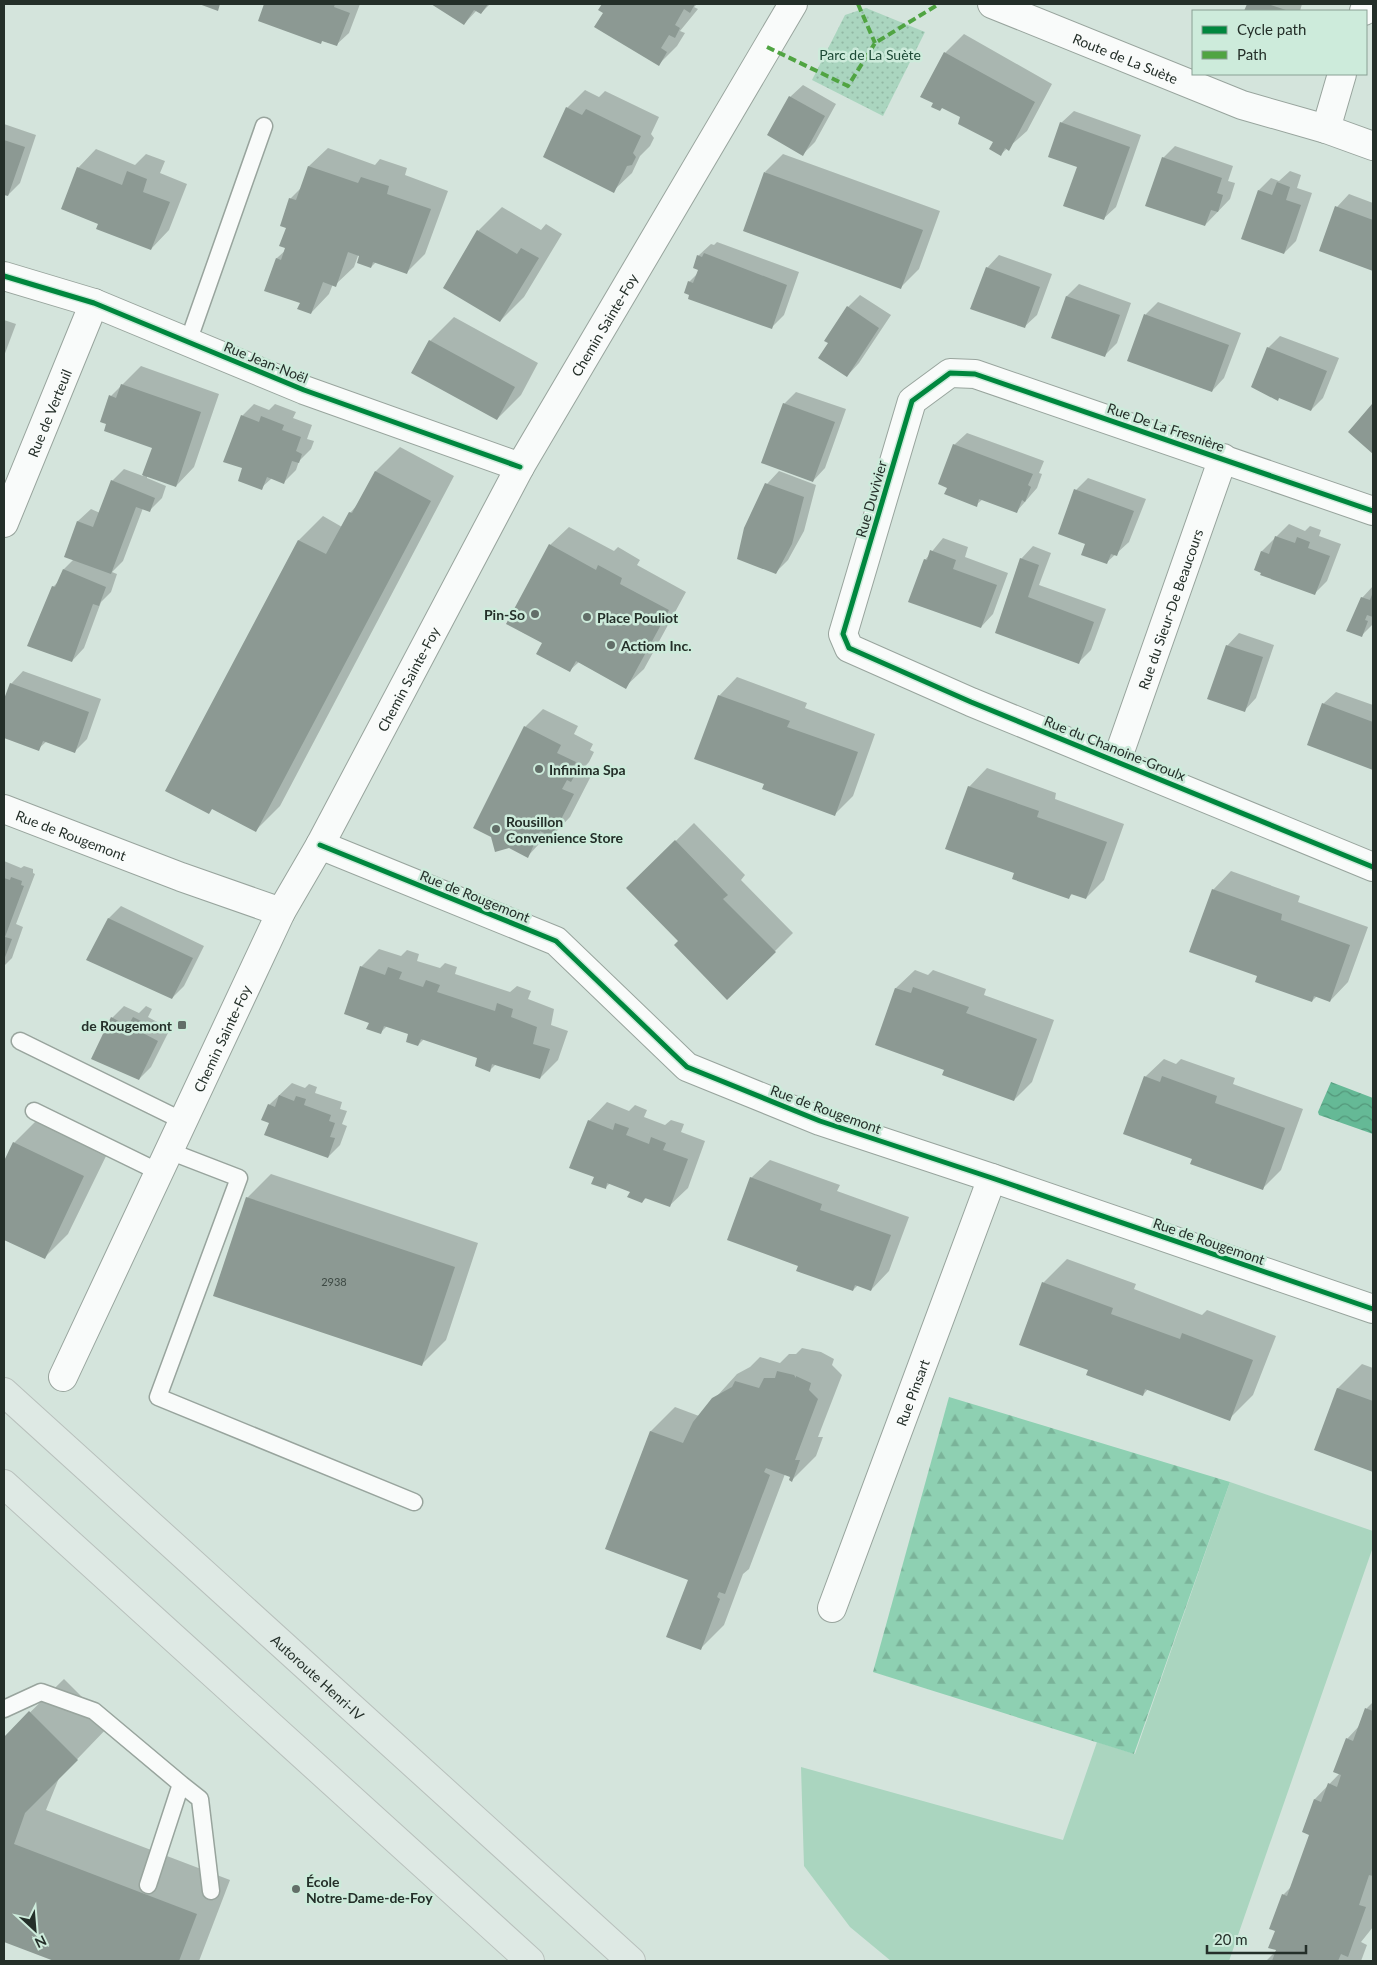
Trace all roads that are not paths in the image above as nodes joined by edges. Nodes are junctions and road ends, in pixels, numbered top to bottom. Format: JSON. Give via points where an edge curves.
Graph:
{"nodes":[{"id":1,"x":793,"y":4,"type":"edge"},
{"id":2,"x":992,"y":4,"type":"edge"},
{"id":3,"x":1342,"y":75,"type":"edge"},
{"id":4,"x":264,"y":126,"type":"dead end"},
{"id":5,"x":1326,"y":129,"type":"junction"},
{"id":6,"x":1373,"y":146,"type":"edge"},
{"id":7,"x":4,"y":276,"type":"edge"},
{"id":8,"x":94,"y":303,"type":"junction"},
{"id":9,"x":188,"y":342,"type":"junction"},
{"id":10,"x":950,"y":373,"type":"joint"},
{"id":11,"x":1223,"y":458,"type":"junction"},
{"id":12,"x":520,"y":467,"type":"junction"},
{"id":13,"x":1373,"y":511,"type":"edge"},
{"id":14,"x":4,"y":523,"type":"edge"},
{"id":15,"x":849,"y":648,"type":"joint"},
{"id":16,"x":1117,"y":760,"type":"junction"},
{"id":17,"x":4,"y":810,"type":"edge"},
{"id":18,"x":320,"y":845,"type":"junction"},
{"id":19,"x":1373,"y":867,"type":"edge"},
{"id":20,"x":281,"y":912,"type":"junction"},
{"id":21,"x":20,"y":1041,"type":"dead end"},
{"id":22,"x":34,"y":1111,"type":"dead end"},
{"id":23,"x":183,"y":1121,"type":"junction"},
{"id":24,"x":164,"y":1162,"type":"junction"},
{"id":25,"x":992,"y":1178,"type":"junction"},
{"id":26,"x":1373,"y":1310,"type":"edge"},
{"id":27,"x":63,"y":1377,"type":"dead end"},
{"id":28,"x":4,"y":1392,"type":"edge"},
{"id":29,"x":4,"y":1484,"type":"edge"},
{"id":30,"x":414,"y":1502,"type":"dead end"},
{"id":31,"x":832,"y":1608,"type":"dead end"},
{"id":32,"x":4,"y":1709,"type":"edge"},
{"id":33,"x":181,"y":1784,"type":"junction"},
{"id":34,"x":148,"y":1885,"type":"dead end"},
{"id":35,"x":211,"y":1891,"type":"dead end"},
{"id":36,"x":530,"y":1961,"type":"edge"},
{"id":37,"x":631,"y":1961,"type":"edge"}],
"edges":[{"from":1,"to":12,"type":"street","name":"Chemin Sainte-Foy"},
{"from":2,"to":5,"type":"street","name":"Route de La Suète","via":[[1242,106]]},
{"from":3,"to":5,"type":"street"},
{"from":4,"to":9,"type":"lane"},
{"from":5,"to":6,"type":"street","name":"Route de La Suète"},
{"from":7,"to":8,"type":"street","name":"Rue Jean-Noël"},
{"from":8,"to":9,"type":"street","name":"Rue Jean-Noël"},
{"from":8,"to":14,"type":"street","name":"Rue de Verteuil"},
{"from":9,"to":12,"type":"street","name":"Rue Jean-Noël","via":[[304,390]]},
{"from":10,"to":11,"type":"street","name":"Rue De La Fresnière","via":[[975,374]]},
{"from":10,"to":15,"type":"street","name":"Rue Duvivier","via":[[912,401],[843,634]]},
{"from":11,"to":13,"type":"street","name":"Rue De La Fresnière"},
{"from":11,"to":16,"type":"street","name":"Rue du Sieur-De Beaucours"},
{"from":12,"to":18,"type":"street","name":"Chemin Sainte-Foy"},
{"from":15,"to":16,"type":"street","name":"Rue du Chanoine-Groulx","via":[[971,702]]},
{"from":16,"to":19,"type":"street","name":"Rue du Chanoine-Groulx"},
{"from":17,"to":20,"type":"street","name":"Rue de Rougemont"},
{"from":18,"to":20,"type":"street","name":"Chemin Sainte-Foy"},
{"from":18,"to":25,"type":"street","name":"Rue de Rougemont","via":[[556,940],[687,1067],[820,1121]]},
{"from":20,"to":23,"type":"street","name":"Chemin Sainte-Foy"},
{"from":21,"to":23,"type":"lane"},
{"from":22,"to":24,"type":"lane"},
{"from":23,"to":24,"type":"street","name":"Chemin Sainte-Foy"},
{"from":24,"to":27,"type":"street","name":"Chemin Sainte-Foy"},
{"from":24,"to":30,"type":"lane","via":[[239,1178],[158,1397]]},
{"from":25,"to":26,"type":"street","name":"Rue de Rougemont"},
{"from":25,"to":31,"type":"street","name":"Rue Pinsart"},
{"from":28,"to":37,"type":"highway","name":"Autoroute Henri-IV"},
{"from":29,"to":36,"type":"highway"},
{"from":32,"to":33,"type":"lane","via":[[41,1692],[94,1711]]},
{"from":33,"to":34,"type":"lane"},
{"from":33,"to":35,"type":"lane","via":[[200,1799]]}]}
